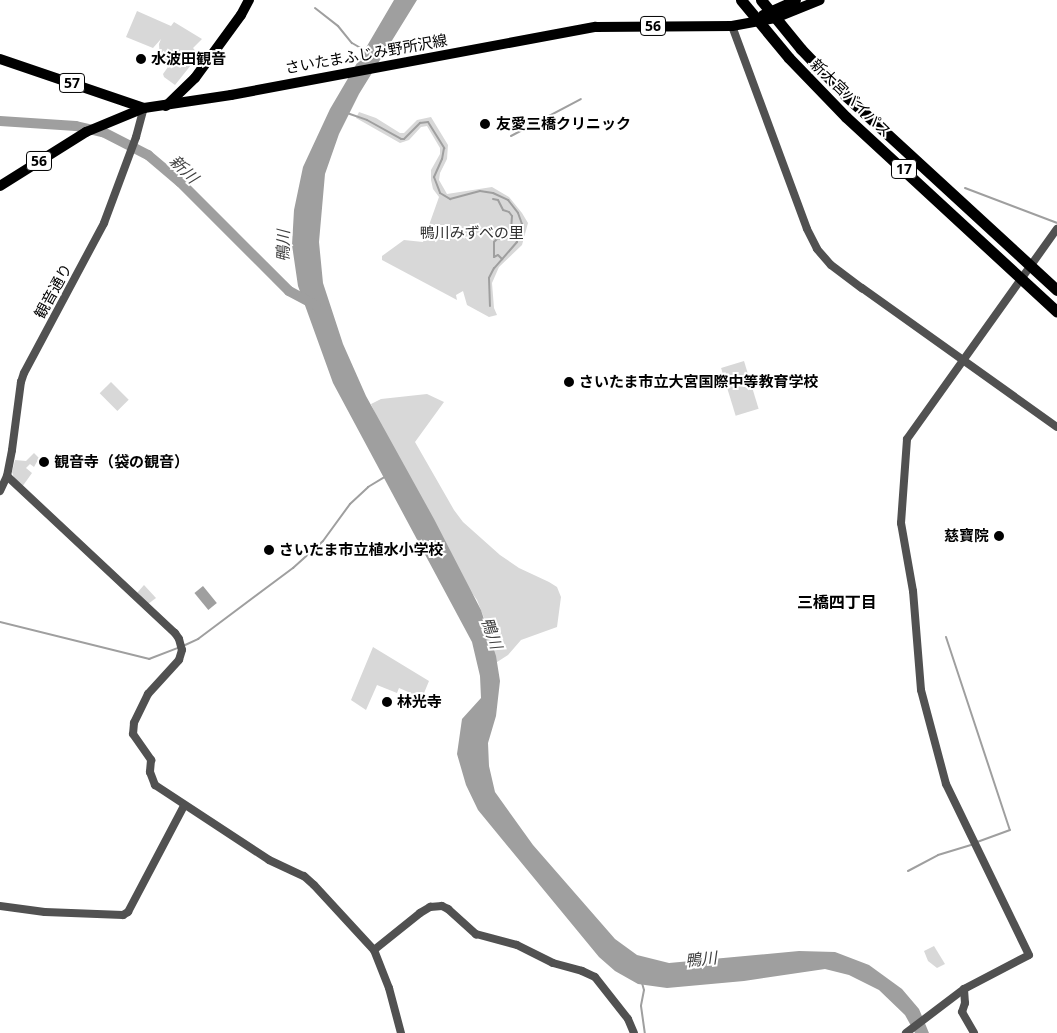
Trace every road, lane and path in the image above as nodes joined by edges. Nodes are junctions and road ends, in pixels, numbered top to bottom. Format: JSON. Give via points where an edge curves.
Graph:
{"nodes":[{"id":1,"x":249,"y":0,"type":"edge"},
{"id":2,"x":741,"y":0,"type":"edge"},
{"id":3,"x":761,"y":0,"type":"edge"},
{"id":4,"x":796,"y":0,"type":"edge"},
{"id":5,"x":820,"y":0,"type":"edge"},
{"id":6,"x":772,"y":14,"type":"junction"},
{"id":7,"x":756,"y":20,"type":"junction"},
{"id":8,"x":732,"y":26,"type":"junction"},
{"id":9,"x":0,"y":59,"type":"edge"},
{"id":10,"x":166,"y":106,"type":"junction"},
{"id":11,"x":144,"y":108,"type":"junction"},
{"id":12,"x":0,"y":186,"type":"edge"},
{"id":13,"x":1057,"y":229,"type":"edge"},
{"id":14,"x":1031,"y":266,"type":"junction"},
{"id":15,"x":1021,"y":280,"type":"junction"},
{"id":16,"x":1057,"y":290,"type":"edge"},
{"id":17,"x":1057,"y":312,"type":"edge"},
{"id":18,"x":963,"y":359,"type":"junction"},
{"id":19,"x":1057,"y":427,"type":"edge"},
{"id":20,"x":7,"y":476,"type":"junction"},
{"id":21,"x":0,"y":491,"type":"edge"},
{"id":22,"x":184,"y":806,"type":"junction"},
{"id":23,"x":0,"y":906,"type":"edge"},
{"id":24,"x":374,"y":950,"type":"junction"},
{"id":25,"x":964,"y":989,"type":"junction"},
{"id":26,"x":401,"y":1033,"type":"edge"},
{"id":27,"x":634,"y":1033,"type":"edge"},
{"id":28,"x":906,"y":1033,"type":"edge"},
{"id":29,"x":974,"y":1033,"type":"edge"}],
"edges":[{"from":1,"to":10,"type":"main road","via":[[195,78]]},
{"from":2,"to":7,"type":"highway","name":"新大宮バイパス","number":"17"},
{"from":3,"to":6,"type":"highway","name":"新大宮バイパス","number":"17"},
{"from":4,"to":6,"type":"main road"},
{"from":5,"to":6,"type":"main road"},
{"from":6,"to":7,"type":"main road"},
{"from":6,"to":14,"type":"highway","name":"新大宮バイパス","number":"17","via":[[847,97]]},
{"from":7,"to":8,"type":"main road","name":"さいたまふじみ野所沢線","number":"56"},
{"from":7,"to":15,"type":"highway","name":"新大宮バイパス","number":"17","via":[[846,117]]},
{"from":8,"to":10,"type":"main road","name":"さいたまふじみ野所沢線","number":"56","via":[[596,27]]},
{"from":8,"to":18,"type":"street","via":[[817,249],[831,265]]},
{"from":9,"to":11,"type":"main road","number":"57"},
{"from":10,"to":11,"type":"main road","name":"さいたまふじみ野所沢線","number":"56"},
{"from":11,"to":12,"type":"main road","name":"さいたまふじみ野所沢線","number":"56","via":[[79,136]]},
{"from":11,"to":20,"type":"street","name":"観音通り","via":[[96,241],[20,382]]},
{"from":13,"to":14,"type":"street"},
{"from":14,"to":15,"type":"street"},
{"from":14,"to":16,"type":"highway","name":"新大宮バイパス","number":"17"},
{"from":15,"to":17,"type":"highway","name":"新大宮バイパス","number":"17"},
{"from":15,"to":18,"type":"street"},
{"from":18,"to":19,"type":"street"},
{"from":18,"to":25,"type":"street","via":[[908,439],[902,532],[913,591],[921,690],[946,784],[1029,956]]},
{"from":20,"to":21,"type":"street","name":"観音通り"},
{"from":20,"to":22,"type":"street","via":[[179,639],[182,650],[179,660],[148,694],[134,723],[133,734],[151,760],[150,772],[155,785]]},
{"from":22,"to":23,"type":"street","via":[[128,912],[123,915],[44,912]]},
{"from":22,"to":24,"type":"street","via":[[269,860],[304,876]]},
{"from":24,"to":26,"type":"street","via":[[389,988]]},
{"from":24,"to":27,"type":"street","via":[[420,913],[430,907],[442,906],[476,934],[517,945],[559,966],[595,977],[628,1019]]},
{"from":25,"to":28,"type":"street"},
{"from":25,"to":29,"type":"street","via":[[962,1012]]}]}
